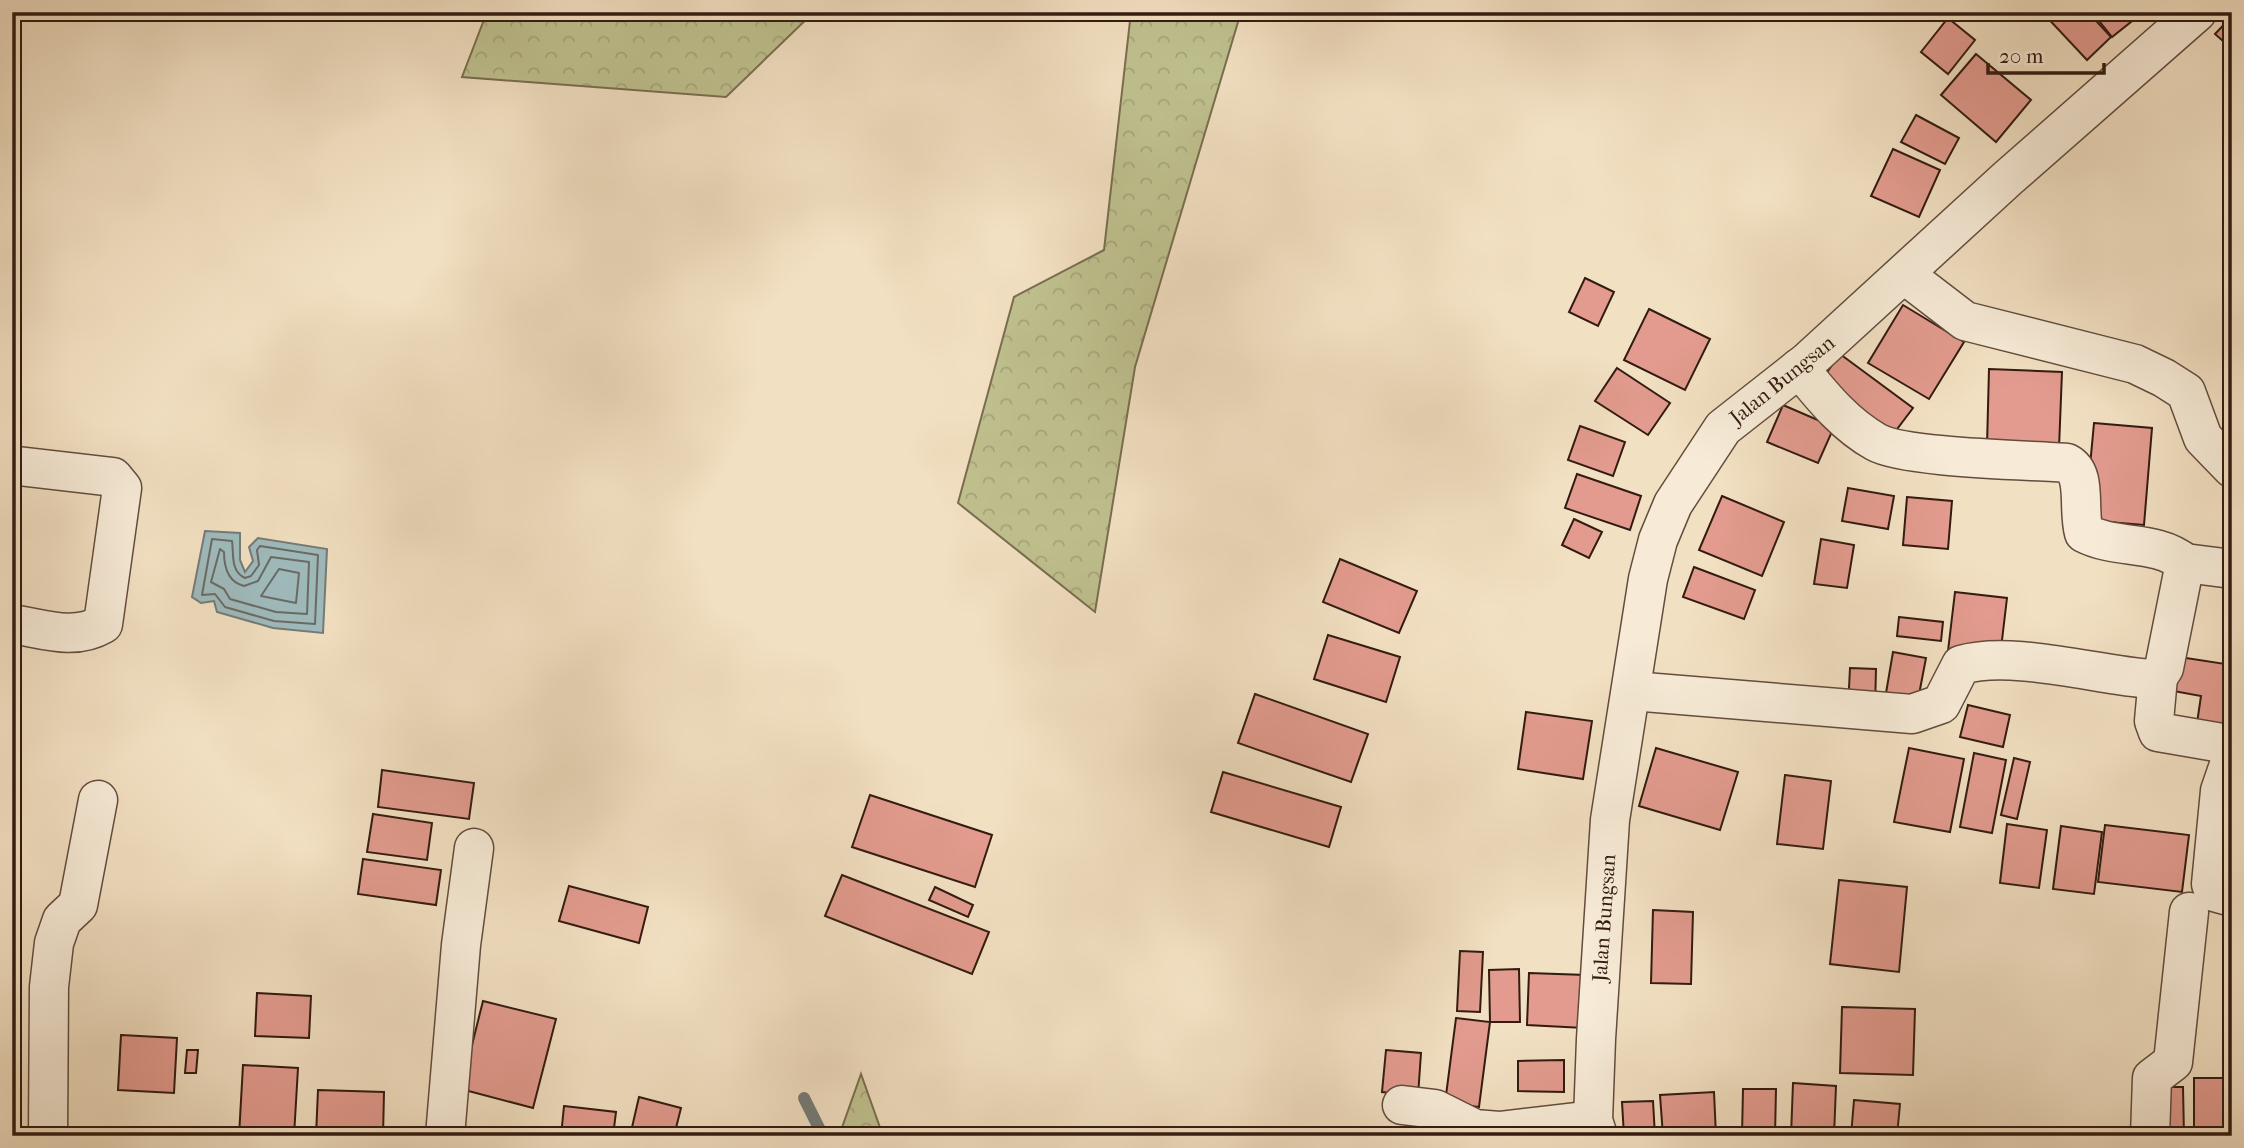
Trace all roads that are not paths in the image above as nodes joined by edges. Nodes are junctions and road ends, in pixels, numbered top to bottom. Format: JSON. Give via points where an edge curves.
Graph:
{"nodes":[{"id":1,"x":2197,"y":12,"type":"edge"},
{"id":2,"x":1905,"y":275,"type":"junction"},
{"id":3,"x":1799,"y":368,"type":"junction"},
{"id":4,"x":18,"y":466,"type":"dead end"},
{"id":5,"x":2232,"y":468,"type":"edge"},
{"id":6,"x":2185,"y":563,"type":"junction"},
{"id":7,"x":2232,"y":569,"type":"edge"},
{"id":8,"x":12,"y":624,"type":"edge"},
{"id":9,"x":2158,"y":677,"type":"junction"},
{"id":10,"x":1632,"y":691,"type":"junction"},
{"id":11,"x":2232,"y":754,"type":"edge"},
{"id":12,"x":98,"y":800,"type":"dead end"},
{"id":13,"x":474,"y":848,"type":"dead end"},
{"id":14,"x":2232,"y":897,"type":"edge"},
{"id":15,"x":2189,"y":912,"type":"dead end"},
{"id":16,"x":1402,"y":1105,"type":"dead end"},
{"id":17,"x":1595,"y":1128,"type":"edge"},
{"id":18,"x":48,"y":1136,"type":"edge"},
{"id":19,"x":445,"y":1136,"type":"edge"},
{"id":20,"x":2150,"y":1136,"type":"edge"}],
"edges":[{"from":1,"to":2,"type":"street","name":"Jalan Bungsan","via":[[2008,177]]},
{"from":2,"to":3,"type":"street","name":"Jalan Bungsan"},
{"from":2,"to":5,"type":"street","via":[[1965,321],[2134,364],[2164,378],[2186,392],[2203,438]]},
{"from":3,"to":6,"type":"street","via":[[1832,410],[1877,443],[1908,450],[2067,463],[2080,475],[2079,516],[2084,533],[2098,540],[2170,551]]},
{"from":3,"to":10,"type":"street","name":"Jalan Bungsan","via":[[1723,428],[1673,504],[1648,579]]},
{"from":4,"to":8,"type":"street","via":[[113,477],[122,488],[103,624],[87,633],[72,634]]},
{"from":6,"to":7,"type":"street"},
{"from":6,"to":9,"type":"street","via":[[2165,668]]},
{"from":9,"to":10,"type":"street","via":[[1973,661],[1961,665],[1941,704],[1912,714]]},
{"from":9,"to":11,"type":"street","via":[[2154,721],[2158,732],[2222,743],[2230,746]]},
{"from":10,"to":17,"type":"street","name":"Jalan Bungsan","via":[[1610,820]]},
{"from":11,"to":14,"type":"street","via":[[2220,792],[2211,884],[2214,892]]},
{"from":12,"to":18,"type":"street","via":[[78,905],[62,920],[54,943],[49,987]]},
{"from":13,"to":19,"type":"street"},
{"from":15,"to":20,"type":"street","via":[[2172,1062],[2152,1078]]},
{"from":16,"to":17,"type":"street","via":[[1435,1109],[1475,1129]]}]}
